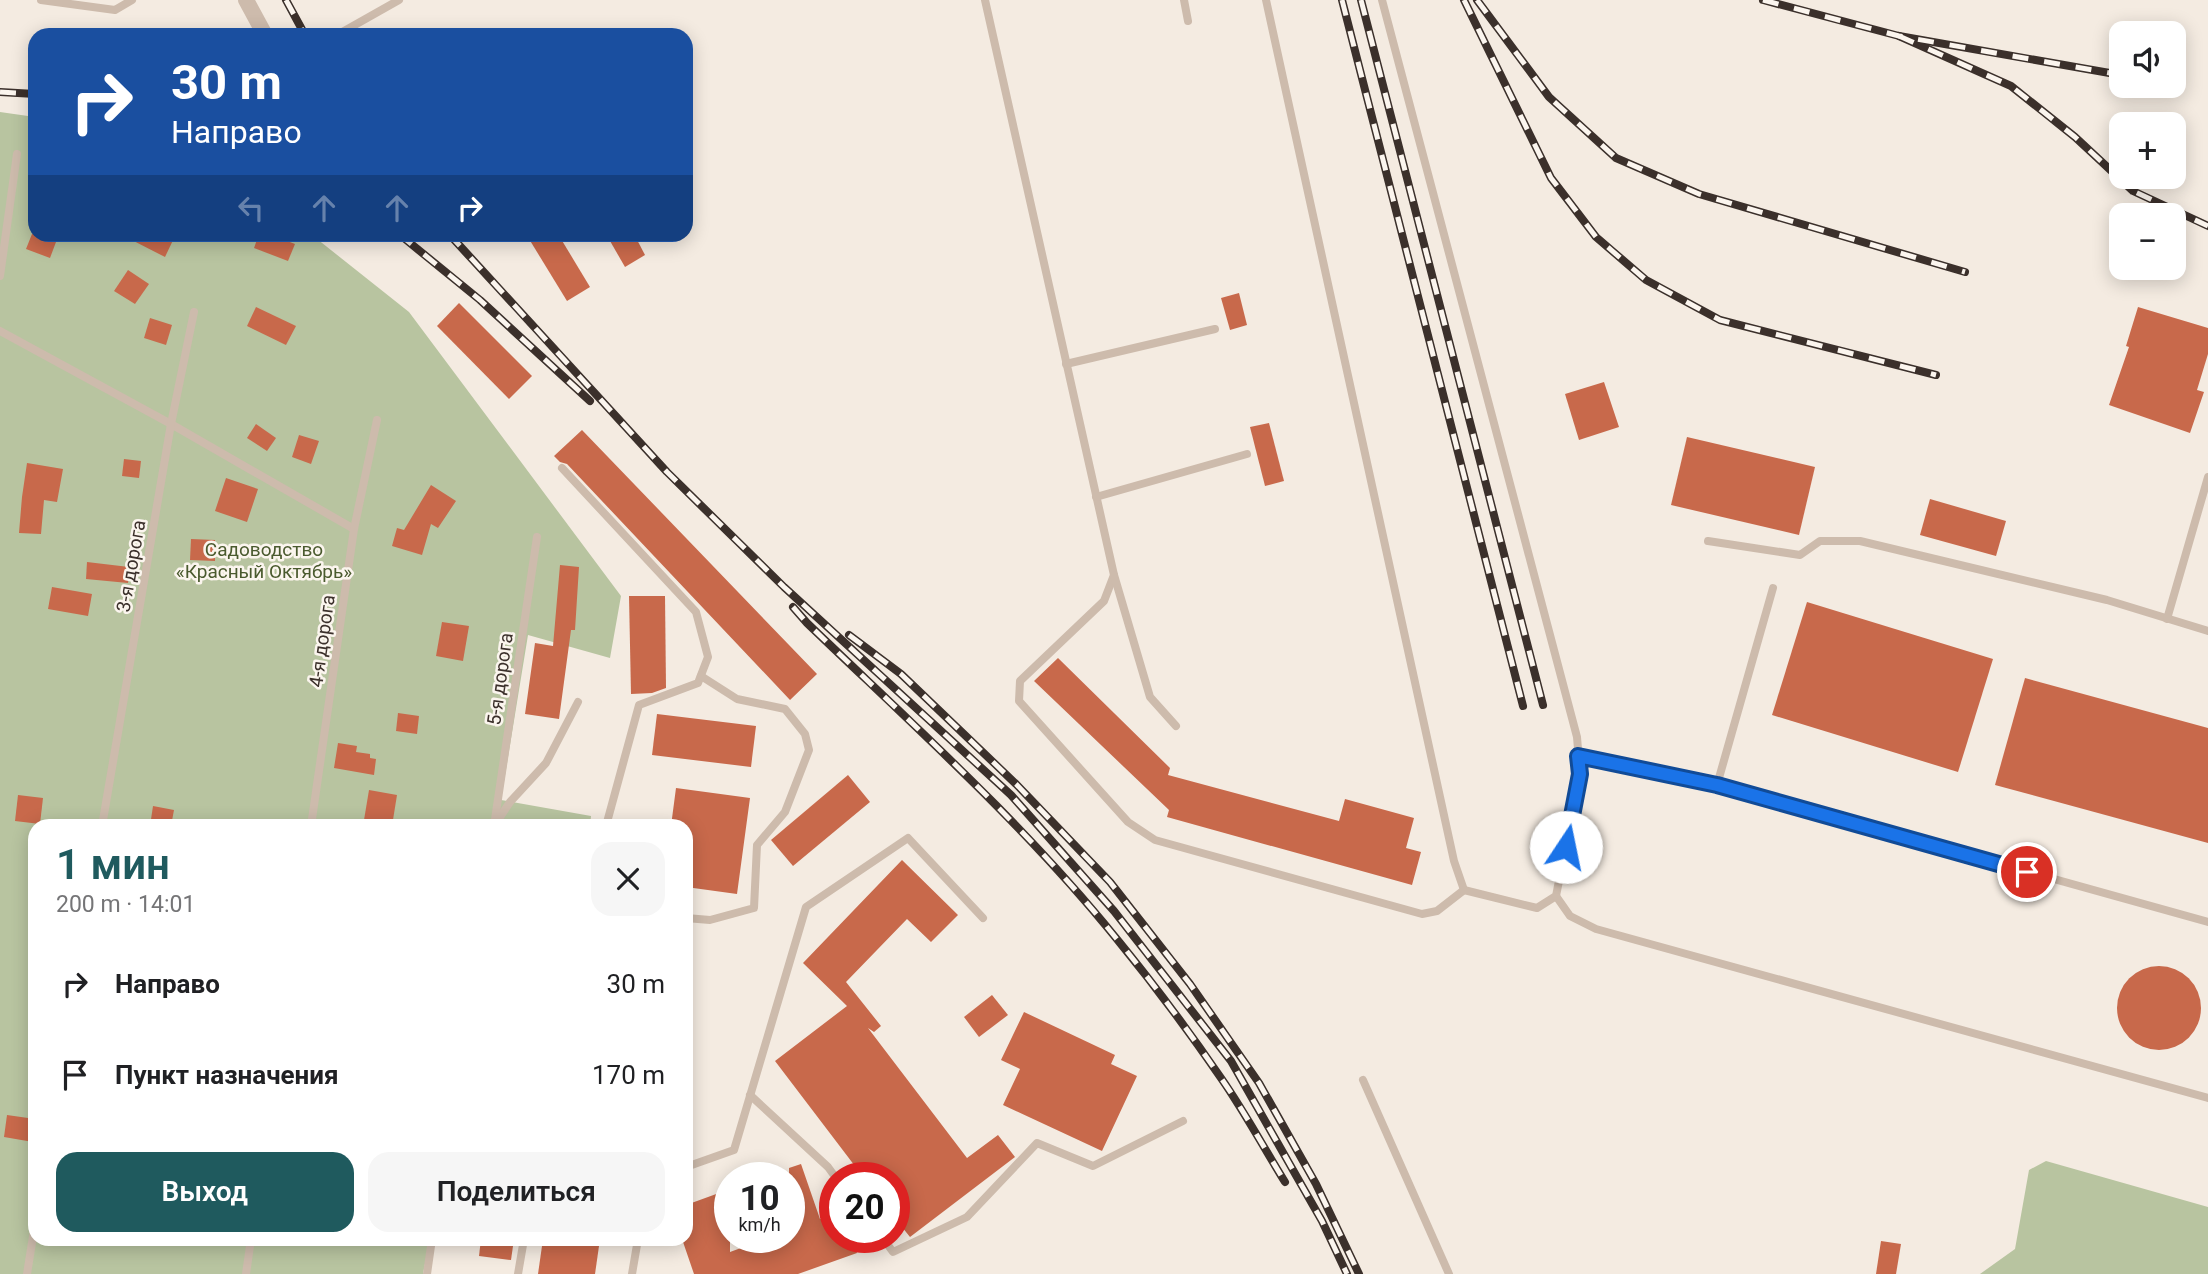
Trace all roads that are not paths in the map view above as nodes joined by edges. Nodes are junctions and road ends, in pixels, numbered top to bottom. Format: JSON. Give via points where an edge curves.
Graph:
{"nodes":[{"id":1,"x":41,"y":0,"type":"edge"},
{"id":2,"x":132,"y":0,"type":"edge"},
{"id":3,"x":246,"y":0,"type":"edge"},
{"id":4,"x":399,"y":0,"type":"edge"},
{"id":5,"x":985,"y":0,"type":"edge"},
{"id":6,"x":1184,"y":0,"type":"edge"},
{"id":7,"x":1266,"y":0,"type":"edge"},
{"id":8,"x":1275,"y":0,"type":"edge"},
{"id":9,"x":1382,"y":0,"type":"edge"},
{"id":10,"x":1269,"y":15,"type":"junction"},
{"id":11,"x":1188,"y":22,"type":"dead end"},
{"id":12,"x":261,"y":28,"type":"edge"},
{"id":13,"x":349,"y":28,"type":"edge"},
{"id":14,"x":17,"y":154,"type":"dead end"},
{"id":15,"x":0,"y":275,"type":"edge"},
{"id":16,"x":194,"y":312,"type":"dead end"},
{"id":17,"x":1215,"y":329,"type":"dead end"},
{"id":18,"x":0,"y":331,"type":"edge"},
{"id":19,"x":1066,"y":364,"type":"junction"},
{"id":20,"x":377,"y":420,"type":"dead end"},
{"id":21,"x":170,"y":424,"type":"junction"},
{"id":22,"x":1247,"y":454,"type":"dead end"},
{"id":23,"x":562,"y":468,"type":"dead end"},
{"id":24,"x":2208,"y":477,"type":"edge"},
{"id":25,"x":1096,"y":497,"type":"junction"},
{"id":26,"x":2205,"y":498,"type":"edge"},
{"id":27,"x":355,"y":529,"type":"junction"},
{"id":28,"x":537,"y":537,"type":"dead end"},
{"id":29,"x":1708,"y":541,"type":"dead end"},
{"id":30,"x":1114,"y":575,"type":"junction"},
{"id":31,"x":1773,"y":588,"type":"dead end"},
{"id":32,"x":2167,"y":619,"type":"junction"},
{"id":33,"x":2208,"y":632,"type":"edge"},
{"id":34,"x":701,"y":676,"type":"junction"},
{"id":35,"x":578,"y":702,"type":"dead end"},
{"id":36,"x":1176,"y":726,"type":"dead end"},
{"id":37,"x":1578,"y":756,"type":"junction"},
{"id":38,"x":1717,"y":785,"type":"junction"},
{"id":39,"x":103,"y":819,"type":"edge"},
{"id":40,"x":312,"y":819,"type":"edge"},
{"id":41,"x":495,"y":819,"type":"edge"},
{"id":42,"x":499,"y":819,"type":"edge"},
{"id":43,"x":608,"y":819,"type":"edge"},
{"id":44,"x":1464,"y":890,"type":"junction"},
{"id":45,"x":1556,"y":897,"type":"junction"},
{"id":46,"x":983,"y":918,"type":"dead end"},
{"id":47,"x":693,"y":919,"type":"edge"},
{"id":48,"x":2208,"y":922,"type":"edge"},
{"id":49,"x":1363,"y":1080,"type":"dead end"},
{"id":50,"x":750,"y":1095,"type":"junction"},
{"id":51,"x":2208,"y":1098,"type":"edge"},
{"id":52,"x":1183,"y":1121,"type":"dead end"},
{"id":53,"x":823,"y":1162,"type":"edge"},
{"id":54,"x":693,"y":1165,"type":"edge"},
{"id":55,"x":910,"y":1244,"type":"edge"},
{"id":56,"x":31,"y":1246,"type":"edge"},
{"id":57,"x":250,"y":1246,"type":"edge"},
{"id":58,"x":431,"y":1246,"type":"edge"},
{"id":59,"x":523,"y":1246,"type":"edge"},
{"id":60,"x":637,"y":1246,"type":"edge"},
{"id":61,"x":27,"y":1274,"type":"edge"},
{"id":62,"x":246,"y":1274,"type":"edge"},
{"id":63,"x":427,"y":1274,"type":"edge"},
{"id":64,"x":518,"y":1274,"type":"edge"},
{"id":65,"x":632,"y":1274,"type":"edge"},
{"id":66,"x":1449,"y":1274,"type":"edge"}],
"edges":[{"from":1,"to":2,"type":"lane","via":[[115,10]]},
{"from":3,"to":12,"type":"street"},
{"from":4,"to":13,"type":"lane"},
{"from":5,"to":19,"type":"lane"},
{"from":6,"to":11,"type":"lane"},
{"from":7,"to":10,"type":"lane"},
{"from":8,"to":10,"type":"lane"},
{"from":9,"to":37,"type":"lane","via":[[1577,737]]},
{"from":10,"to":44,"type":"lane"},
{"from":14,"to":15,"type":"lane"},
{"from":16,"to":21,"type":"lane","name":"3-я дорога"},
{"from":17,"to":19,"type":"lane"},
{"from":18,"to":21,"type":"lane"},
{"from":19,"to":25,"type":"lane"},
{"from":20,"to":27,"type":"lane","name":"4-я дорога"},
{"from":21,"to":27,"type":"lane"},
{"from":21,"to":39,"type":"lane","name":"3-я дорога"},
{"from":22,"to":25,"type":"lane"},
{"from":23,"to":34,"type":"lane","via":[[696,612],[708,657]]},
{"from":24,"to":26,"type":"lane"},
{"from":25,"to":30,"type":"lane"},
{"from":26,"to":32,"type":"lane"},
{"from":27,"to":40,"type":"lane","name":"4-я дорога"},
{"from":28,"to":41,"type":"lane","name":"5-я дорога"},
{"from":29,"to":32,"type":"lane","via":[[1800,555],[1820,541],[1860,541],[2107,600]]},
{"from":30,"to":36,"type":"lane","via":[[1150,697]]},
{"from":30,"to":44,"type":"lane","via":[[1104,601],[1020,681],[1019,701],[1128,822],[1155,840],[1422,914],[1437,911]]},
{"from":31,"to":38,"type":"lane"},
{"from":32,"to":33,"type":"lane"},
{"from":34,"to":43,"type":"lane","via":[[698,683],[639,705]]},
{"from":34,"to":47,"type":"lane","via":[[737,699],[785,709],[805,734],[809,750],[785,812],[757,845],[754,908],[710,920]]},
{"from":35,"to":42,"type":"lane","via":[[546,763]]},
{"from":37,"to":38,"type":"lane"},
{"from":37,"to":45,"type":"lane","via":[[1580,774]]},
{"from":38,"to":48,"type":"lane"},
{"from":44,"to":45,"type":"lane","via":[[1537,908]]},
{"from":45,"to":51,"type":"lane","via":[[1570,916],[1596,929]]},
{"from":46,"to":50,"type":"lane","via":[[908,838],[807,907]]},
{"from":49,"to":66,"type":"lane"},
{"from":50,"to":53,"type":"lane"},
{"from":50,"to":54,"type":"lane","via":[[734,1150]]},
{"from":52,"to":55,"type":"lane","via":[[1093,1166],[1037,1143],[967,1217]]},
{"from":56,"to":61,"type":"lane"},
{"from":57,"to":62,"type":"lane"},
{"from":58,"to":63,"type":"lane"},
{"from":59,"to":64,"type":"lane"},
{"from":60,"to":65,"type":"lane"}]}
